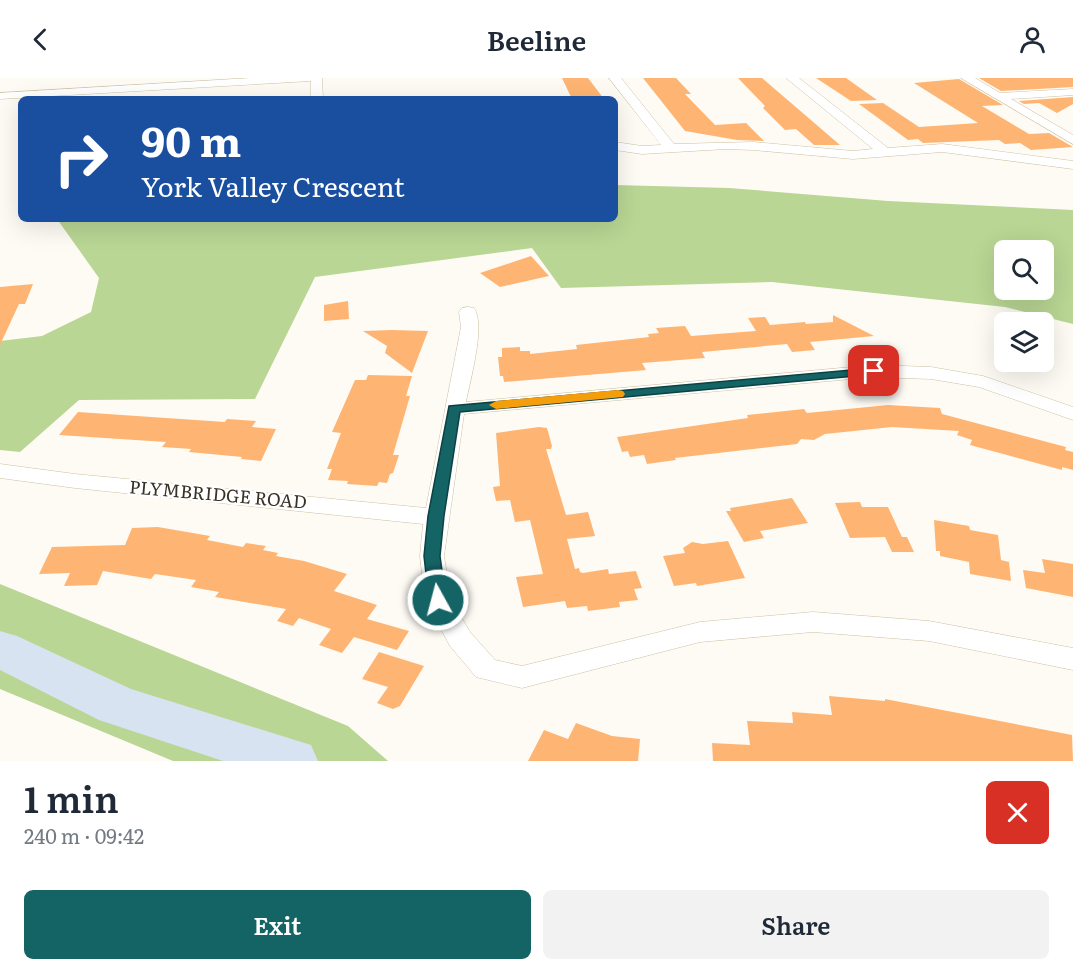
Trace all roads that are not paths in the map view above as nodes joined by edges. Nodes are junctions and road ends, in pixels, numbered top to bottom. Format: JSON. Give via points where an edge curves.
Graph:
{"nodes":[{"id":1,"x":309,"y":78,"type":"edge"},
{"id":2,"x":316,"y":78,"type":"edge"},
{"id":3,"x":615,"y":78,"type":"edge"},
{"id":4,"x":792,"y":78,"type":"edge"},
{"id":5,"x":967,"y":78,"type":"edge"},
{"id":6,"x":1073,"y":92,"type":"edge"},
{"id":7,"x":0,"y":96,"type":"edge"},
{"id":8,"x":317,"y":96,"type":"edge"},
{"id":9,"x":1000,"y":96,"type":"junction"},
{"id":10,"x":1073,"y":140,"type":"edge"},
{"id":11,"x":618,"y":146,"type":"edge"},
{"id":12,"x":670,"y":148,"type":"junction"},
{"id":13,"x":884,"y":152,"type":"junction"},
{"id":14,"x":1073,"y":165,"type":"edge"},
{"id":15,"x":468,"y":312,"type":"dead end"},
{"id":16,"x":454,"y":409,"type":"junction"},
{"id":17,"x":1073,"y":414,"type":"edge"},
{"id":18,"x":0,"y":471,"type":"edge"},
{"id":19,"x":436,"y":516,"type":"junction"},
{"id":20,"x":1073,"y":659,"type":"edge"}],
"edges":[{"from":1,"to":7,"type":"street"},
{"from":2,"to":8,"type":"street"},
{"from":3,"to":12,"type":"street"},
{"from":4,"to":13,"type":"street"},
{"from":5,"to":9,"type":"street"},
{"from":6,"to":9,"type":"street"},
{"from":9,"to":10,"type":"street"},
{"from":11,"to":12,"type":"street"},
{"from":12,"to":13,"type":"street","via":[[726,145],[853,155]]},
{"from":13,"to":14,"type":"street","via":[[954,148]]},
{"from":15,"to":16,"type":"street","via":[[470,327]]},
{"from":16,"to":17,"type":"street","via":[[874,371],[931,373],[983,382]]},
{"from":16,"to":19,"type":"street"},
{"from":18,"to":19,"type":"street","name":"PLYMBRIDGE ROAD"},
{"from":19,"to":20,"type":"street","via":[[432,556],[438,600],[460,639],[486,669],[522,677],[700,632],[813,622],[929,631]]}]}
